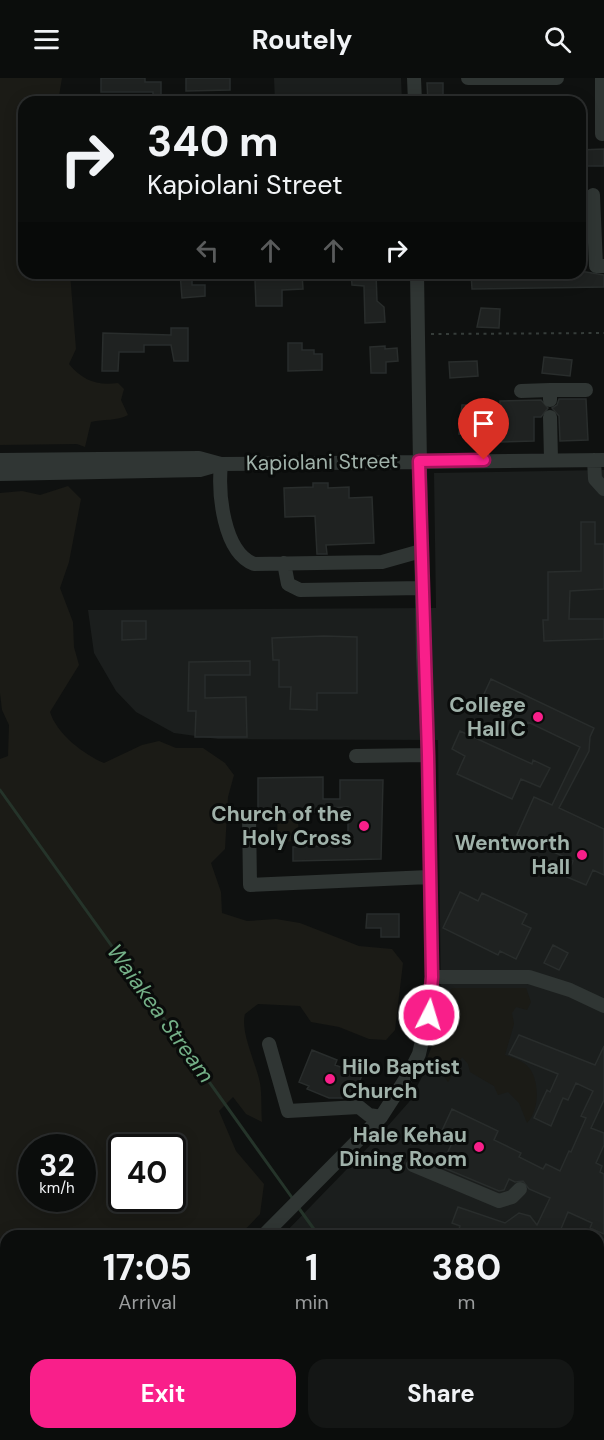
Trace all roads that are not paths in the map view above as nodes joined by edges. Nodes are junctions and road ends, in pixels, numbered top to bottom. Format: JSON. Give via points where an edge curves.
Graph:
{"nodes":[{"id":1,"x":414,"y":78,"type":"edge"},
{"id":2,"x":468,"y":78,"type":"edge"},
{"id":3,"x":557,"y":78,"type":"edge"},
{"id":4,"x":602,"y":78,"type":"edge"},
{"id":5,"x":415,"y":96,"type":"edge"},
{"id":6,"x":602,"y":134,"type":"dead end"},
{"id":7,"x":592,"y":195,"type":"edge"},
{"id":8,"x":604,"y":266,"type":"edge"},
{"id":9,"x":417,"y":279,"type":"edge"},
{"id":10,"x":586,"y":390,"type":"dead end"},
{"id":11,"x":521,"y":391,"type":"dead end"},
{"id":12,"x":550,"y":417,"type":"dead end"},
{"id":13,"x":551,"y":459,"type":"junction"},
{"id":14,"x":0,"y":460,"type":"edge"},
{"id":15,"x":599,"y":460,"type":"edge"},
{"id":16,"x":419,"y":461,"type":"junction"},
{"id":17,"x":221,"y":464,"type":"junction"},
{"id":18,"x":0,"y":474,"type":"edge"},
{"id":19,"x":604,"y":489,"type":"edge"},
{"id":20,"x":421,"y":551,"type":"junction"},
{"id":21,"x":284,"y":563,"type":"junction"},
{"id":22,"x":422,"y":588,"type":"junction"},
{"id":23,"x":428,"y":755,"type":"junction"},
{"id":24,"x":356,"y":756,"type":"dead end"},
{"id":25,"x":249,"y":815,"type":"dead end"},
{"id":26,"x":429,"y":877,"type":"junction"},
{"id":27,"x":432,"y":977,"type":"junction"},
{"id":28,"x":604,"y":1006,"type":"edge"},
{"id":29,"x":269,"y":1044,"type":"dead end"},
{"id":30,"x":381,"y":1117,"type":"junction"},
{"id":31,"x":413,"y":1165,"type":"dead end"},
{"id":32,"x":520,"y":1189,"type":"dead end"},
{"id":33,"x":269,"y":1230,"type":"edge"}],
"edges":[{"from":1,"to":5,"type":"street"},
{"from":2,"to":3,"type":"street"},
{"from":4,"to":6,"type":"street"},
{"from":7,"to":8,"type":"street","via":[[596,266]]},
{"from":9,"to":16,"type":"street"},
{"from":10,"to":11,"type":"street","via":[[550,395]]},
{"from":12,"to":13,"type":"street"},
{"from":13,"to":15,"type":"street","name":"Kapiolani Street"},
{"from":13,"to":16,"type":"street","name":"Kapiolani Street"},
{"from":14,"to":17,"type":"street","name":"Kapiolani Street","via":[[199,458]]},
{"from":15,"to":19,"type":"street","via":[[596,480]]},
{"from":16,"to":17,"type":"street","name":"Kapiolani Street"},
{"from":16,"to":20,"type":"street"},
{"from":17,"to":18,"type":"street","name":"Kapiolani Street","via":[[200,470]]},
{"from":17,"to":21,"type":"street","via":[[218,489],[233,547],[244,560],[254,564]]},
{"from":20,"to":21,"type":"street","via":[[382,562]]},
{"from":20,"to":22,"type":"street"},
{"from":21,"to":22,"type":"street","via":[[288,584],[300,590]]},
{"from":22,"to":23,"type":"street"},
{"from":23,"to":24,"type":"street"},
{"from":23,"to":26,"type":"street"},
{"from":25,"to":26,"type":"street","via":[[250,885]]},
{"from":26,"to":27,"type":"street"},
{"from":27,"to":28,"type":"street","via":[[529,977]]},
{"from":27,"to":30,"type":"street","via":[[429,1015],[418,1054]]},
{"from":29,"to":30,"type":"street","via":[[288,1111],[359,1107],[369,1115]]},
{"from":30,"to":33,"type":"street"},
{"from":31,"to":32,"type":"street","via":[[499,1201]]}]}
